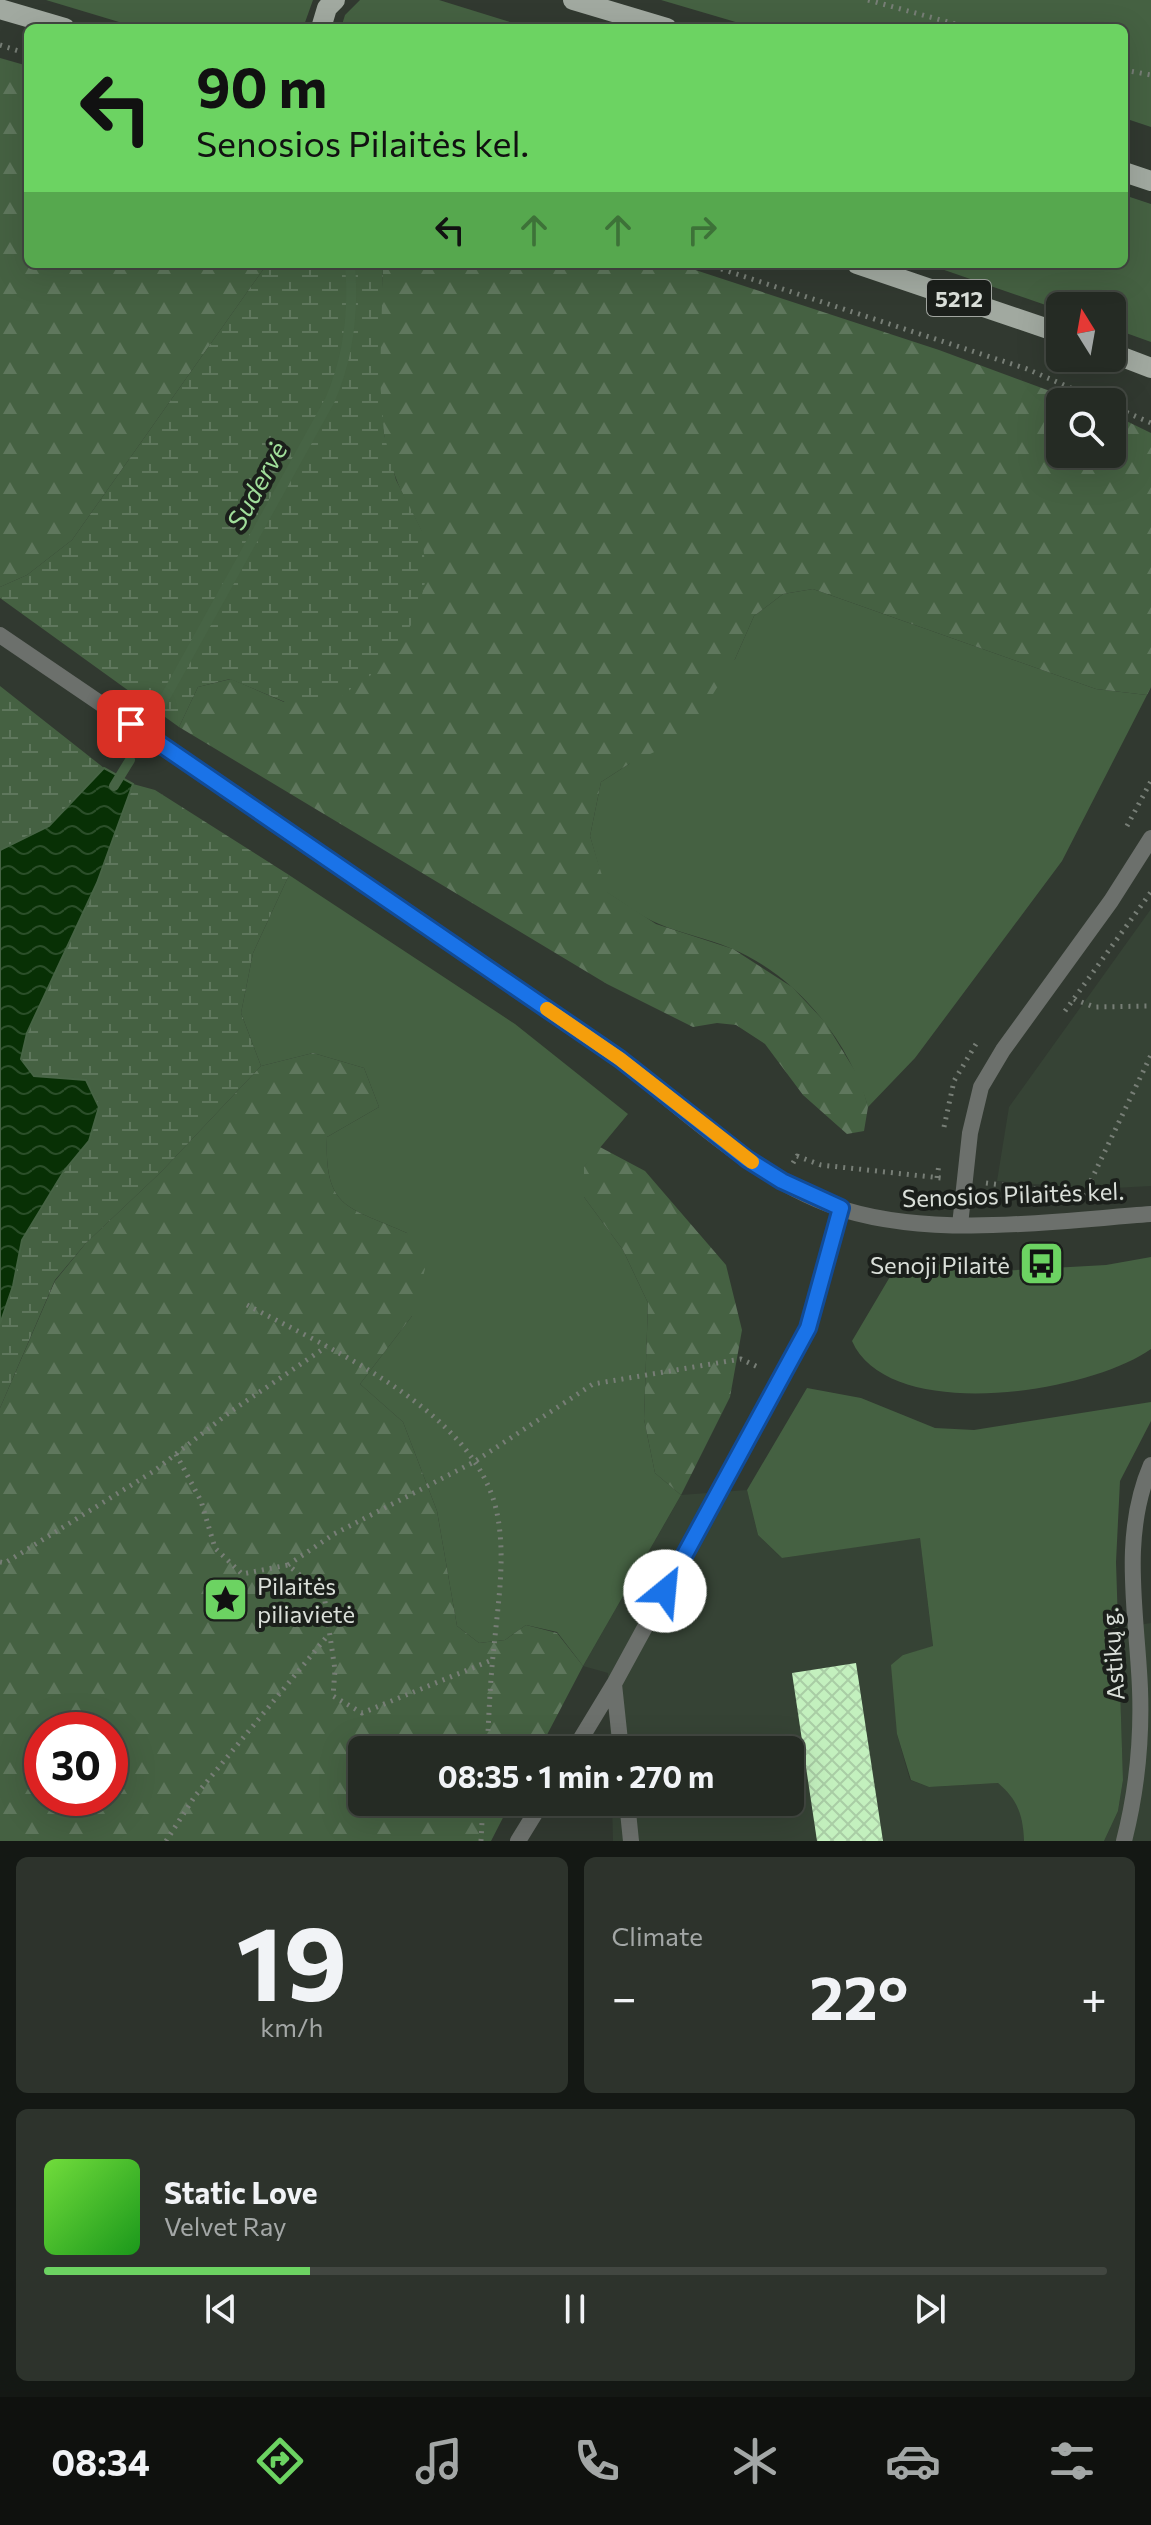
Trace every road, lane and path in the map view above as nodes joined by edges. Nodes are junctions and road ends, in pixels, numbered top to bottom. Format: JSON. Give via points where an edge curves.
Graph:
{"nodes":[{"id":1,"x":335,"y":0,"type":"edge"},
{"id":2,"x":573,"y":0,"type":"edge"},
{"id":3,"x":868,"y":0,"type":"edge"},
{"id":4,"x":0,"y":9,"type":"edge"},
{"id":5,"x":51,"y":24,"type":"edge"},
{"id":6,"x":322,"y":24,"type":"edge"},
{"id":7,"x":654,"y":24,"type":"edge"},
{"id":8,"x":955,"y":24,"type":"edge"},
{"id":9,"x":0,"y":45,"type":"edge"},
{"id":10,"x":24,"y":53,"type":"edge"},
{"id":11,"x":1128,"y":71,"type":"edge"},
{"id":12,"x":1151,"y":75,"type":"edge"},
{"id":13,"x":1128,"y":173,"type":"edge"},
{"id":14,"x":1151,"y":181,"type":"edge"},
{"id":15,"x":718,"y":268,"type":"edge"},
{"id":16,"x":869,"y":268,"type":"edge"},
{"id":17,"x":1046,"y":328,"type":"edge"},
{"id":18,"x":1126,"y":358,"type":"edge"},
{"id":19,"x":1151,"y":368,"type":"edge"},
{"id":20,"x":1071,"y":388,"type":"edge"},
{"id":21,"x":1126,"y":412,"type":"edge"},
{"id":22,"x":1151,"y":423,"type":"edge"},
{"id":23,"x":0,"y":635,"type":"edge"},
{"id":24,"x":1151,"y":838,"type":"edge"},
{"id":25,"x":1151,"y":892,"type":"edge"},
{"id":26,"x":1074,"y":999,"type":"junction"},
{"id":27,"x":1151,"y":1006,"type":"edge"},
{"id":28,"x":1056,"y":1023,"type":"dead end"},
{"id":29,"x":1151,"y":1055,"type":"edge"},
{"id":30,"x":993,"y":1169,"type":"dead end"},
{"id":31,"x":992,"y":1184,"type":"dead end"},
{"id":32,"x":1084,"y":1196,"type":"dead end"},
{"id":33,"x":841,"y":1208,"type":"junction"},
{"id":34,"x":1151,"y":1214,"type":"edge"},
{"id":35,"x":960,"y":1225,"type":"junction"},
{"id":36,"x":247,"y":1305,"type":"dead end"},
{"id":37,"x":326,"y":1347,"type":"junction"},
{"id":38,"x":780,"y":1376,"type":"junction"},
{"id":39,"x":176,"y":1454,"type":"junction"},
{"id":40,"x":474,"y":1462,"type":"junction"},
{"id":41,"x":1151,"y":1465,"type":"edge"},
{"id":42,"x":0,"y":1562,"type":"edge"},
{"id":43,"x":288,"y":1565,"type":"junction"},
{"id":44,"x":330,"y":1633,"type":"junction"},
{"id":45,"x":492,"y":1660,"type":"junction"},
{"id":46,"x":614,"y":1684,"type":"junction"},
{"id":47,"x":488,"y":1736,"type":"edge"},
{"id":48,"x":582,"y":1736,"type":"edge"},
{"id":49,"x":620,"y":1736,"type":"edge"},
{"id":50,"x":482,"y":1816,"type":"edge"},
{"id":51,"x":533,"y":1816,"type":"edge"},
{"id":52,"x":628,"y":1816,"type":"edge"},
{"id":53,"x":166,"y":1841,"type":"edge"},
{"id":54,"x":481,"y":1841,"type":"edge"},
{"id":55,"x":518,"y":1841,"type":"edge"},
{"id":56,"x":631,"y":1841,"type":"edge"},
{"id":57,"x":1124,"y":1841,"type":"edge"}],
"edges":[{"from":1,"to":6,"type":"main road"},
{"from":2,"to":7,"type":"main road"},
{"from":3,"to":8,"type":"path"},
{"from":4,"to":5,"type":"main road"},
{"from":9,"to":10,"type":"path"},
{"from":11,"to":12,"type":"path"},
{"from":13,"to":14,"type":"main road"},
{"from":15,"to":20,"type":"path"},
{"from":16,"to":17,"type":"main road","number":"5212"},
{"from":18,"to":19,"type":"main road"},
{"from":21,"to":22,"type":"path"},
{"from":23,"to":33,"type":"street","name":"Senosios Pilaitės kel.","via":[[620,1059],[747,1159]]},
{"from":24,"to":35,"type":"street","via":[[981,1087]]},
{"from":25,"to":26,"type":"path"},
{"from":26,"to":27,"type":"path","via":[[1094,1007]]},
{"from":26,"to":28,"type":"path"},
{"from":29,"to":32,"type":"path"},
{"from":30,"to":31,"type":"path"},
{"from":33,"to":35,"type":"street","name":"Senosios Pilaitės kel.","via":[[912,1225]]},
{"from":33,"to":38,"type":"street","via":[[808,1328]]},
{"from":34,"to":35,"type":"street","name":"Senosios Pilaitės kel."},
{"from":36,"to":37,"type":"path"},
{"from":37,"to":39,"type":"path"},
{"from":37,"to":40,"type":"path","via":[[408,1396]]},
{"from":38,"to":40,"type":"path","via":[[741,1359],[593,1384]]},
{"from":38,"to":46,"type":"street"},
{"from":39,"to":42,"type":"path"},
{"from":39,"to":43,"type":"path","via":[[201,1501],[215,1548],[242,1574]]},
{"from":40,"to":43,"type":"path","via":[[334,1534]]},
{"from":40,"to":45,"type":"path","via":[[488,1487],[500,1537]]},
{"from":41,"to":57,"type":"street","name":"Astikų g.","via":[[1142,1487],[1131,1565],[1140,1690],[1139,1779]]},
{"from":43,"to":44,"type":"path","via":[[324,1595]]},
{"from":44,"to":45,"type":"path","via":[[333,1696],[362,1713]]},
{"from":44,"to":53,"type":"path","via":[[213,1774]]},
{"from":45,"to":47,"type":"path"},
{"from":46,"to":48,"type":"street"},
{"from":46,"to":49,"type":"street"},
{"from":50,"to":54,"type":"path"},
{"from":51,"to":55,"type":"street"},
{"from":52,"to":56,"type":"street"}]}
